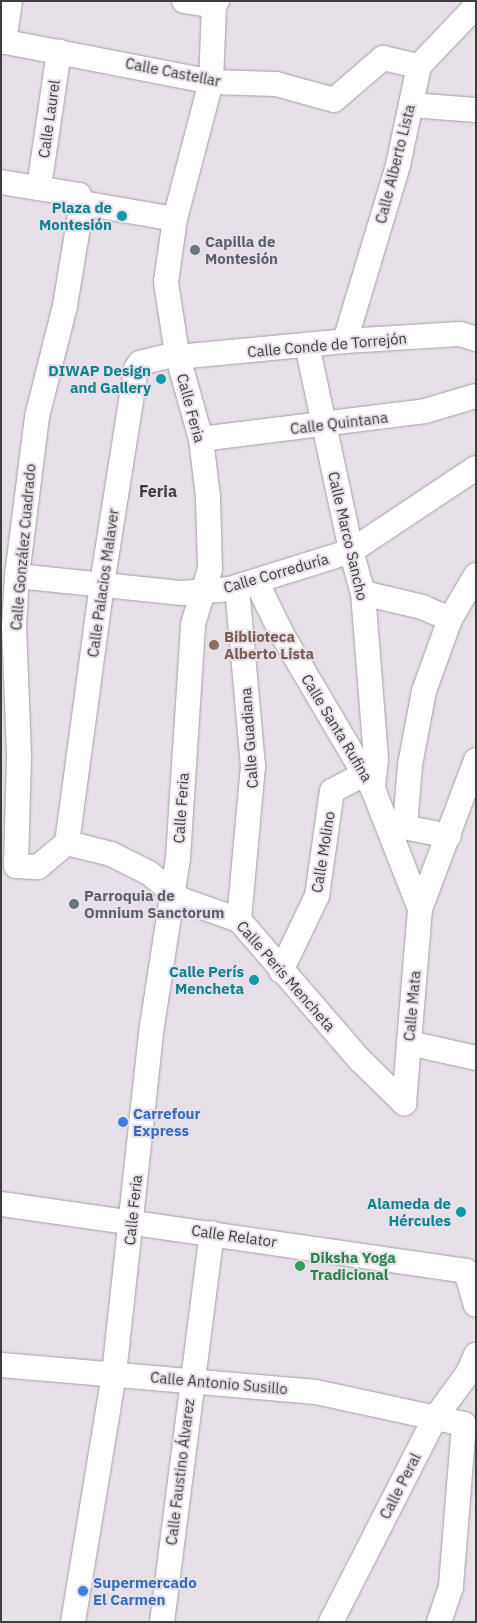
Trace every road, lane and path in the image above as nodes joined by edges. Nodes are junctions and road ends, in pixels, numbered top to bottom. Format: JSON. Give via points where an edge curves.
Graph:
{"nodes":[{"id":1,"x":10,"y":1,"type":"edge"},
{"id":2,"x":184,"y":1,"type":"edge"},
{"id":3,"x":215,"y":4,"type":"edge"},
{"id":4,"x":476,"y":6,"type":"edge"},
{"id":5,"x":3,"y":41,"type":"edge"},
{"id":6,"x":59,"y":51,"type":"junction"},
{"id":7,"x":419,"y":66,"type":"junction"},
{"id":8,"x":211,"y":82,"type":"junction"},
{"id":9,"x":411,"y":105,"type":"junction"},
{"id":10,"x":476,"y":110,"type":"edge"},
{"id":11,"x":1,"y":182,"type":"edge"},
{"id":12,"x":39,"y":187,"type":"junction"},
{"id":13,"x":82,"y":203,"type":"junction"},
{"id":14,"x":175,"y":220,"type":"junction"},
{"id":15,"x":476,"y":340,"type":"edge"},
{"id":16,"x":345,"y":341,"type":"junction"},
{"id":17,"x":307,"y":345,"type":"junction"},
{"id":18,"x":177,"y":356,"type":"junction"},
{"id":19,"x":476,"y":396,"type":"edge"},
{"id":20,"x":322,"y":426,"type":"junction"},
{"id":21,"x":201,"y":439,"type":"junction"},
{"id":22,"x":476,"y":468,"type":"edge"},
{"id":23,"x":351,"y":552,"type":"junction"},
{"id":24,"x":476,"y":575,"type":"edge"},
{"id":25,"x":17,"y":576,"type":"junction"},
{"id":26,"x":102,"y":584,"type":"junction"},
{"id":27,"x":247,"y":584,"type":"junction"},
{"id":28,"x":201,"y":593,"type":"junction"},
{"id":29,"x":363,"y":593,"type":"junction"},
{"id":30,"x":450,"y":619,"type":"junction"},
{"id":31,"x":9,"y":676,"type":"edge"},
{"id":32,"x":476,"y":760,"type":"edge"},
{"id":33,"x":368,"y":781,"type":"junction"},
{"id":34,"x":396,"y":825,"type":"junction"},
{"id":35,"x":449,"y":836,"type":"junction"},
{"id":36,"x":67,"y":843,"type":"junction"},
{"id":37,"x":173,"y":893,"type":"junction"},
{"id":38,"x":420,"y":909,"type":"junction"},
{"id":39,"x":239,"y":920,"type":"junction"},
{"id":40,"x":281,"y":971,"type":"junction"},
{"id":41,"x":409,"y":1043,"type":"junction"},
{"id":42,"x":476,"y":1058,"type":"edge"},
{"id":43,"x":404,"y":1103,"type":"joint"},
{"id":44,"x":1,"y":1204,"type":"edge"},
{"id":45,"x":132,"y":1222,"type":"junction"},
{"id":46,"x":212,"y":1232,"type":"junction"},
{"id":47,"x":476,"y":1305,"type":"edge"},
{"id":48,"x":476,"y":1355,"type":"edge"},
{"id":49,"x":1,"y":1364,"type":"edge"},
{"id":50,"x":114,"y":1374,"type":"junction"},
{"id":51,"x":191,"y":1380,"type":"junction"},
{"id":52,"x":435,"y":1418,"type":"junction"},
{"id":53,"x":73,"y":1622,"type":"edge"},
{"id":54,"x":162,"y":1622,"type":"edge"},
{"id":55,"x":331,"y":1622,"type":"edge"},
{"id":56,"x":440,"y":1622,"type":"edge"}],
"edges":[{"from":1,"to":5,"type":"street"},
{"from":2,"to":3,"type":"street"},
{"from":3,"to":8,"type":"street","name":"Calle Feria"},
{"from":4,"to":7,"type":"street"},
{"from":5,"to":6,"type":"street","name":"Calle Castellar"},
{"from":6,"to":8,"type":"street","name":"Calle Castellar"},
{"from":6,"to":12,"type":"street","name":"Calle Laurel"},
{"from":7,"to":8,"type":"street","name":"Calle Castellar","via":[[383,58],[334,100],[276,84]]},
{"from":7,"to":9,"type":"street","name":"Calle Alberto Lista"},
{"from":8,"to":14,"type":"street","name":"Calle Feria"},
{"from":9,"to":10,"type":"street"},
{"from":9,"to":16,"type":"street","name":"Calle Alberto Lista","via":[[398,165]]},
{"from":11,"to":12,"type":"street"},
{"from":12,"to":13,"type":"street","via":[[79,195]]},
{"from":13,"to":14,"type":"street"},
{"from":13,"to":25,"type":"street","name":"Calle González Cuadrado","via":[[65,306],[37,417]]},
{"from":14,"to":18,"type":"street","name":"Calle Feria","via":[[166,282]]},
{"from":15,"to":16,"type":"street","name":"Calle Conde de Torrejón","via":[[460,334]]},
{"from":16,"to":17,"type":"street","name":"Calle Conde de Torrejón"},
{"from":17,"to":18,"type":"street","name":"Calle Conde de Torrejón"},
{"from":17,"to":20,"type":"street","name":"Calle Marco Sancho"},
{"from":18,"to":21,"type":"street","name":"Calle Feria"},
{"from":18,"to":26,"type":"street","name":"Calle Palacios Malaver","via":[[140,363],[136,369]]},
{"from":19,"to":20,"type":"street","name":"Calle Quintana","via":[[425,411]]},
{"from":20,"to":21,"type":"street","name":"Calle Quintana"},
{"from":20,"to":23,"type":"street","name":"Calle Marco Sancho"},
{"from":21,"to":28,"type":"street","name":"Calle Feria","via":[[208,498],[210,563]]},
{"from":22,"to":23,"type":"street","name":"Calle Correduría"},
{"from":23,"to":27,"type":"street","name":"Calle Correduría"},
{"from":23,"to":29,"type":"street","name":"Calle Marco Sancho"},
{"from":24,"to":30,"type":"street"},
{"from":25,"to":26,"type":"street","name":"Calle Correduría"},
{"from":25,"to":31,"type":"street","name":"Calle González Cuadrado"},
{"from":26,"to":28,"type":"street","name":"Calle Correduría"},
{"from":26,"to":36,"type":"street","name":"Calle Palacios Malaver"},
{"from":27,"to":28,"type":"street","name":"Calle Correduría"},
{"from":27,"to":33,"type":"street","name":"Calle Santa Rufina","via":[[282,636]]},
{"from":27,"to":39,"type":"street","name":"Calle Guadiana","via":[[254,766]]},
{"from":28,"to":37,"type":"street","name":"Calle Feria","via":[[193,624]]},
{"from":29,"to":30,"type":"street","via":[[422,607]]},
{"from":29,"to":33,"type":"street","name":"Calle Marco Sancho","via":[[376,759]]},
{"from":30,"to":34,"type":"street","via":[[424,691]]},
{"from":31,"to":36,"type":"street","name":"Calle González Cuadrado","via":[[19,757],[16,866],[38,867]]},
{"from":32,"to":35,"type":"street","name":"Calle Mata"},
{"from":33,"to":34,"type":"street","name":"Calle Santa Rufina"},
{"from":33,"to":40,"type":"street","name":"Calle Molino","via":[[332,791],[317,896]]},
{"from":34,"to":35,"type":"street"},
{"from":34,"to":38,"type":"street","name":"Calle Mata"},
{"from":35,"to":38,"type":"street","name":"Calle Mata"},
{"from":36,"to":37,"type":"street","name":"Calle Peris Mencheta","via":[[111,854],[150,873]]},
{"from":37,"to":39,"type":"street","name":"Calle Peris Mencheta","via":[[182,900]]},
{"from":37,"to":45,"type":"street","name":"Calle Feria","via":[[152,1026]]},
{"from":38,"to":41,"type":"street","name":"Calle Mata"},
{"from":39,"to":40,"type":"street","name":"Calle Peris Mencheta"},
{"from":40,"to":43,"type":"street","name":"Calle Peris Mencheta","via":[[360,1060]]},
{"from":41,"to":42,"type":"street"},
{"from":41,"to":43,"type":"street","name":"Calle Mata"},
{"from":44,"to":45,"type":"street","name":"Calle Relator"},
{"from":45,"to":46,"type":"street","name":"Calle Relator"},
{"from":45,"to":50,"type":"street","name":"Calle Feria"},
{"from":46,"to":47,"type":"street","name":"Calle Relator","via":[[466,1271]]},
{"from":46,"to":51,"type":"street","name":"Calle Faustino Álvarez"},
{"from":48,"to":52,"type":"street","name":"Calle Peral","via":[[468,1372]]},
{"from":49,"to":50,"type":"street","name":"Calle Antonio Susillo"},
{"from":50,"to":51,"type":"street","name":"Calle Antonio Susillo"},
{"from":50,"to":53,"type":"street","name":"Calle Feria"},
{"from":51,"to":52,"type":"street","name":"Calle Antonio Susillo","via":[[316,1392]]},
{"from":51,"to":54,"type":"street","name":"Calle Faustino Álvarez"},
{"from":52,"to":55,"type":"street","name":"Calle Peral"},
{"from":52,"to":56,"type":"street","name":"Calle Antonio Susillo","via":[[464,1424],[452,1588]]}]}
